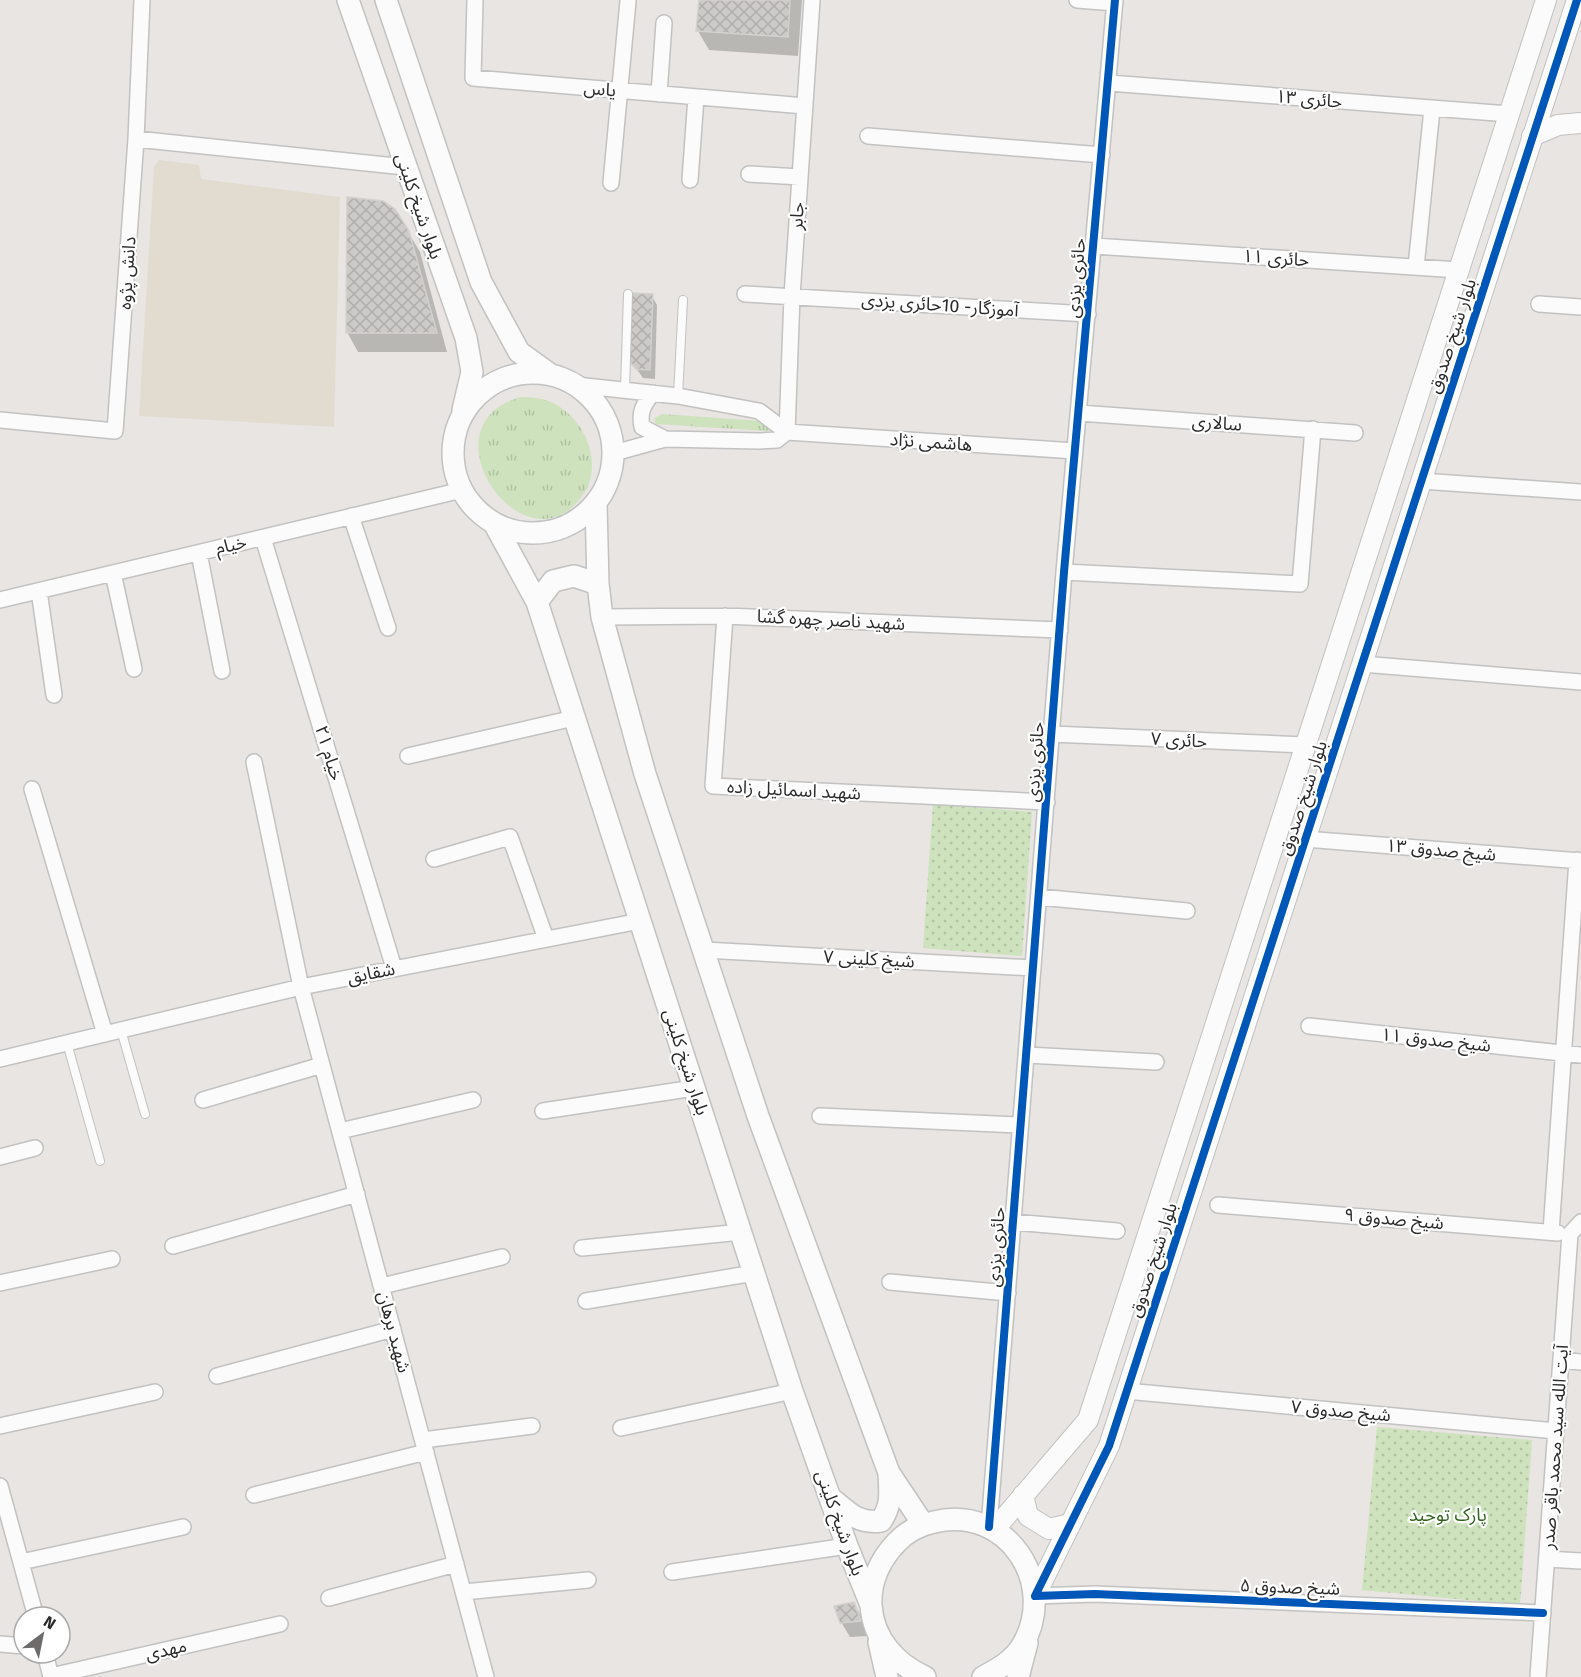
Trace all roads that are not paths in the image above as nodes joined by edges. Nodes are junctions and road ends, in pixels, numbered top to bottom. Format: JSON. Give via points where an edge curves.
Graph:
{"nodes":[{"id":1,"x":142,"y":0,"type":"edge"},
{"id":2,"x":348,"y":0,"type":"edge"},
{"id":3,"x":386,"y":0,"type":"edge"},
{"id":4,"x":475,"y":0,"type":"edge"},
{"id":5,"x":812,"y":0,"type":"edge"},
{"id":6,"x":1077,"y":0,"type":"edge"},
{"id":7,"x":1545,"y":0,"type":"edge"},
{"id":8,"x":1577,"y":0,"type":"edge"},
{"id":9,"x":628,"y":2,"type":"dead end"},
{"id":10,"x":1115,"y":2,"type":"edge"},
{"id":11,"x":1576,"y":22,"type":"edge"},
{"id":12,"x":664,"y":24,"type":"dead end"},
{"id":13,"x":1108,"y":83,"type":"junction"},
{"id":14,"x":620,"y":90,"type":"junction"},
{"id":15,"x":659,"y":94,"type":"junction"},
{"id":16,"x":696,"y":96,"type":"junction"},
{"id":17,"x":1543,"y":103,"type":"junction"},
{"id":18,"x":805,"y":106,"type":"junction"},
{"id":19,"x":1432,"y":109,"type":"junction"},
{"id":20,"x":1509,"y":114,"type":"junction"},
{"id":21,"x":1581,"y":122,"type":"edge"},
{"id":22,"x":868,"y":136,"type":"dead end"},
{"id":23,"x":1532,"y":136,"type":"junction"},
{"id":24,"x":136,"y":140,"type":"junction"},
{"id":25,"x":1102,"y":155,"type":"junction"},
{"id":26,"x":441,"y":163,"type":"junction"},
{"id":27,"x":405,"y":167,"type":"junction"},
{"id":28,"x":749,"y":174,"type":"dead end"},
{"id":29,"x":800,"y":177,"type":"junction"},
{"id":30,"x":690,"y":180,"type":"dead end"},
{"id":31,"x":611,"y":183,"type":"dead end"},
{"id":32,"x":1094,"y":246,"type":"junction"},
{"id":33,"x":1416,"y":267,"type":"junction"},
{"id":34,"x":1459,"y":270,"type":"junction"},
{"id":35,"x":628,"y":294,"type":"dead end"},
{"id":36,"x":746,"y":294,"type":"dead end"},
{"id":37,"x":792,"y":296,"type":"junction"},
{"id":38,"x":683,"y":300,"type":"dead end"},
{"id":39,"x":1539,"y":304,"type":"dead end"},
{"id":40,"x":1581,"y":307,"type":"edge"},
{"id":41,"x":1088,"y":314,"type":"junction"},
{"id":42,"x":551,"y":375,"type":"junction"},
{"id":43,"x":576,"y":385,"type":"junction"},
{"id":44,"x":625,"y":390,"type":"junction"},
{"id":45,"x":652,"y":393,"type":"junction"},
{"id":46,"x":678,"y":396,"type":"junction"},
{"id":47,"x":1079,"y":413,"type":"junction"},
{"id":48,"x":462,"y":415,"type":"junction"},
{"id":49,"x":0,"y":420,"type":"edge"},
{"id":50,"x":1313,"y":429,"type":"junction"},
{"id":51,"x":787,"y":432,"type":"junction"},
{"id":52,"x":1356,"y":433,"type":"dead end"},
{"id":53,"x":665,"y":439,"type":"junction"},
{"id":54,"x":1075,"y":452,"type":"junction"},
{"id":55,"x":614,"y":453,"type":"junction"},
{"id":56,"x":1421,"y":481,"type":"junction"},
{"id":57,"x":462,"y":490,"type":"junction"},
{"id":58,"x":1581,"y":492,"type":"edge"},
{"id":59,"x":596,"y":504,"type":"junction"},
{"id":60,"x":351,"y":516,"type":"junction"},
{"id":61,"x":494,"y":523,"type":"junction"},
{"id":62,"x":263,"y":538,"type":"junction"},
{"id":63,"x":199,"y":553,"type":"junction"},
{"id":64,"x":1064,"y":572,"type":"junction"},
{"id":65,"x":113,"y":573,"type":"junction"},
{"id":66,"x":598,"y":584,"type":"junction"},
{"id":67,"x":39,"y":591,"type":"junction"},
{"id":68,"x":0,"y":600,"type":"edge"},
{"id":69,"x":537,"y":602,"type":"junction"},
{"id":70,"x":725,"y":616,"type":"junction"},
{"id":71,"x":602,"y":617,"type":"junction"},
{"id":72,"x":388,"y":628,"type":"dead end"},
{"id":73,"x":1060,"y":630,"type":"junction"},
{"id":74,"x":1362,"y":664,"type":"junction"},
{"id":75,"x":134,"y":669,"type":"dead end"},
{"id":76,"x":222,"y":671,"type":"dead end"},
{"id":77,"x":1581,"y":682,"type":"edge"},
{"id":78,"x":54,"y":695,"type":"dead end"},
{"id":79,"x":574,"y":718,"type":"junction"},
{"id":80,"x":1052,"y":734,"type":"junction"},
{"id":81,"x":1305,"y":746,"type":"junction"},
{"id":82,"x":408,"y":756,"type":"dead end"},
{"id":83,"x":254,"y":762,"type":"dead end"},
{"id":84,"x":32,"y":789,"type":"dead end"},
{"id":85,"x":1047,"y":802,"type":"junction"},
{"id":86,"x":1305,"y":838,"type":"junction"},
{"id":87,"x":434,"y":859,"type":"dead end"},
{"id":88,"x":1579,"y":861,"type":"edge"},
{"id":89,"x":1039,"y":897,"type":"junction"},
{"id":90,"x":1186,"y":911,"type":"dead end"},
{"id":91,"x":640,"y":921,"type":"junction"},
{"id":92,"x":546,"y":939,"type":"junction"},
{"id":93,"x":704,"y":950,"type":"junction"},
{"id":94,"x":394,"y":968,"type":"junction"},
{"id":95,"x":1034,"y":968,"type":"junction"},
{"id":96,"x":301,"y":987,"type":"junction"},
{"id":97,"x":1309,"y":1026,"type":"dead end"},
{"id":98,"x":121,"y":1030,"type":"junction"},
{"id":99,"x":105,"y":1034,"type":"junction"},
{"id":100,"x":67,"y":1043,"type":"junction"},
{"id":101,"x":1564,"y":1054,"type":"junction"},
{"id":102,"x":1027,"y":1055,"type":"junction"},
{"id":103,"x":1581,"y":1055,"type":"edge"},
{"id":104,"x":0,"y":1059,"type":"edge"},
{"id":105,"x":1156,"y":1062,"type":"dead end"},
{"id":106,"x":322,"y":1065,"type":"junction"},
{"id":107,"x":694,"y":1088,"type":"junction"},
{"id":108,"x":203,"y":1100,"type":"dead end"},
{"id":109,"x":473,"y":1100,"type":"dead end"},
{"id":110,"x":543,"y":1111,"type":"dead end"},
{"id":111,"x":145,"y":1114,"type":"dead end"},
{"id":112,"x":820,"y":1116,"type":"dead end"},
{"id":113,"x":1020,"y":1125,"type":"junction"},
{"id":114,"x":340,"y":1131,"type":"junction"},
{"id":115,"x":35,"y":1148,"type":"dead end"},
{"id":116,"x":0,"y":1157,"type":"edge"},
{"id":117,"x":100,"y":1161,"type":"dead end"},
{"id":118,"x":357,"y":1194,"type":"junction"},
{"id":119,"x":1218,"y":1205,"type":"dead end"},
{"id":120,"x":1012,"y":1222,"type":"junction"},
{"id":121,"x":1581,"y":1222,"type":"edge"},
{"id":122,"x":1118,"y":1231,"type":"dead end"},
{"id":123,"x":741,"y":1232,"type":"junction"},
{"id":124,"x":1551,"y":1232,"type":"junction"},
{"id":125,"x":1570,"y":1234,"type":"junction"},
{"id":126,"x":173,"y":1246,"type":"dead end"},
{"id":127,"x":582,"y":1248,"type":"dead end"},
{"id":128,"x":502,"y":1257,"type":"dead end"},
{"id":129,"x":112,"y":1259,"type":"dead end"},
{"id":130,"x":754,"y":1273,"type":"junction"},
{"id":131,"x":890,"y":1282,"type":"dead end"},
{"id":132,"x":0,"y":1283,"type":"edge"},
{"id":133,"x":382,"y":1286,"type":"junction"},
{"id":134,"x":1008,"y":1293,"type":"junction"},
{"id":135,"x":586,"y":1301,"type":"dead end"},
{"id":136,"x":393,"y":1329,"type":"junction"},
{"id":137,"x":1561,"y":1360,"type":"junction"},
{"id":138,"x":1581,"y":1362,"type":"edge"},
{"id":139,"x":217,"y":1376,"type":"dead end"},
{"id":140,"x":792,"y":1391,"type":"junction"},
{"id":141,"x":1126,"y":1391,"type":"junction"},
{"id":142,"x":155,"y":1392,"type":"dead end"},
{"id":143,"x":0,"y":1426,"type":"edge"},
{"id":144,"x":532,"y":1426,"type":"dead end"},
{"id":145,"x":621,"y":1428,"type":"dead end"},
{"id":146,"x":1556,"y":1431,"type":"junction"},
{"id":147,"x":424,"y":1446,"type":"junction"},
{"id":148,"x":889,"y":1473,"type":"junction"},
{"id":149,"x":1,"y":1495,"type":"edge"},
{"id":150,"x":254,"y":1495,"type":"dead end"},
{"id":151,"x":1023,"y":1496,"type":"junction"},
{"id":152,"x":831,"y":1498,"type":"junction"},
{"id":153,"x":923,"y":1524,"type":"junction"},
{"id":154,"x":1070,"y":1524,"type":"junction"},
{"id":155,"x":183,"y":1527,"type":"dead end"},
{"id":156,"x":991,"y":1528,"type":"junction"},
{"id":157,"x":847,"y":1546,"type":"junction"},
{"id":158,"x":1547,"y":1559,"type":"junction"},
{"id":159,"x":1581,"y":1561,"type":"edge"},
{"id":160,"x":21,"y":1562,"type":"junction"},
{"id":161,"x":456,"y":1564,"type":"junction"},
{"id":162,"x":672,"y":1572,"type":"dead end"},
{"id":163,"x":588,"y":1580,"type":"dead end"},
{"id":164,"x":464,"y":1592,"type":"junction"},
{"id":165,"x":1035,"y":1596,"type":"junction"},
{"id":166,"x":329,"y":1598,"type":"dead end"},
{"id":167,"x":33,"y":1605,"type":"edge"},
{"id":168,"x":871,"y":1605,"type":"junction"},
{"id":169,"x":1543,"y":1613,"type":"junction"},
{"id":170,"x":280,"y":1624,"type":"dead end"},
{"id":171,"x":1032,"y":1625,"type":"junction"},
{"id":172,"x":876,"y":1629,"type":"junction"},
{"id":173,"x":51,"y":1676,"type":"edge"},
{"id":174,"x":486,"y":1677,"type":"edge"},
{"id":175,"x":888,"y":1677,"type":"edge"},
{"id":176,"x":925,"y":1677,"type":"edge"},
{"id":177,"x":983,"y":1677,"type":"edge"},
{"id":178,"x":1018,"y":1677,"type":"edge"},
{"id":179,"x":1538,"y":1677,"type":"edge"}],
"edges":[{"from":1,"to":24,"type":"street","name":"دانش پژوه"},
{"from":2,"to":27,"type":"main road","name":"بلوار شیخ کلینی"},
{"from":3,"to":26,"type":"main road","name":"بلوار شیخ کلینی"},
{"from":4,"to":14,"type":"street","name":"یاس","via":[[473,78]]},
{"from":5,"to":18,"type":"street","name":"جابر"},
{"from":6,"to":10,"type":"street"},
{"from":7,"to":20,"type":"street","name":"بلوار شیخ صدوق"},
{"from":8,"to":11,"type":"street","name":"بلوار شیخ صدوق"},
{"from":9,"to":14,"type":"street"},
{"from":10,"to":13,"type":"street","name":"حائری یزدی"},
{"from":11,"to":17,"type":"street","name":"بلوار شیخ صدوق"},
{"from":12,"to":15,"type":"street"},
{"from":13,"to":19,"type":"street","name":"حائری ۱۳"},
{"from":13,"to":25,"type":"street","name":"حائری یزدی"},
{"from":14,"to":15,"type":"street","name":"یاس"},
{"from":14,"to":31,"type":"street"},
{"from":15,"to":16,"type":"street","name":"یاس"},
{"from":16,"to":18,"type":"street","name":"یاس"},
{"from":16,"to":30,"type":"street"},
{"from":17,"to":21,"type":"street"},
{"from":17,"to":23,"type":"street","name":"بلوار شیخ صدوق"},
{"from":18,"to":29,"type":"street","name":"جابر"},
{"from":19,"to":20,"type":"street","name":"حائری ۱۳"},
{"from":19,"to":33,"type":"street"},
{"from":20,"to":34,"type":"street","name":"بلوار شیخ صدوق"},
{"from":21,"to":23,"type":"street","via":[[1558,125]]},
{"from":22,"to":25,"type":"street"},
{"from":23,"to":56,"type":"street","name":"بلوار شیخ صدوق"},
{"from":24,"to":27,"type":"street"},
{"from":24,"to":49,"type":"street","name":"دانش پژوه","via":[[115,431]]},
{"from":25,"to":32,"type":"street","name":"حائری یزدی"},
{"from":26,"to":27,"type":"main road"},
{"from":26,"to":42,"type":"main road","name":"بلوار شیخ کلینی","via":[[481,282],[519,352]]},
{"from":27,"to":48,"type":"main road","name":"بلوار شیخ کلینی","via":[[466,338],[472,372]]},
{"from":28,"to":29,"type":"street"},
{"from":29,"to":37,"type":"street","name":"جابر"},
{"from":32,"to":33,"type":"street","name":"حائری ۱۱"},
{"from":32,"to":41,"type":"street","name":"حائری یزدی"},
{"from":33,"to":34,"type":"street","name":"حائری ۱۱"},
{"from":34,"to":81,"type":"street","name":"بلوار شیخ صدوق"},
{"from":35,"to":44,"type":"lane"},
{"from":36,"to":37,"type":"street","name":"آموزگار- 10حائری یزدی"},
{"from":37,"to":41,"type":"street","name":"آموزگار- 10حائری یزدی"},
{"from":37,"to":51,"type":"street","name":"جابر"},
{"from":38,"to":46,"type":"lane"},
{"from":39,"to":40,"type":"street"},
{"from":41,"to":47,"type":"street","name":"حائری یزدی"},
{"from":42,"to":43,"type":"main road"},
{"from":42,"to":48,"type":"main road","via":[[525,373],[500,380],[478,394]]},
{"from":43,"to":44,"type":"street"},
{"from":43,"to":55,"type":"main road","via":[[596,403],[610,427]]},
{"from":44,"to":45,"type":"street"},
{"from":45,"to":46,"type":"street"},
{"from":45,"to":53,"type":"street","via":[[640,414],[642,427]]},
{"from":46,"to":51,"type":"street","via":[[759,411]]},
{"from":47,"to":50,"type":"street","name":"سالاری"},
{"from":47,"to":54,"type":"street","name":"حائری یزدی"},
{"from":48,"to":57,"type":"main road","via":[[454,440],[454,465]]},
{"from":50,"to":52,"type":"street","name":"سالاری"},
{"from":50,"to":64,"type":"street","via":[[1300,584]]},
{"from":51,"to":53,"type":"street","via":[[777,440]]},
{"from":51,"to":54,"type":"street","name":"هاشمی نژاد"},
{"from":53,"to":55,"type":"street"},
{"from":54,"to":64,"type":"street","name":"حائری یزدی"},
{"from":55,"to":59,"type":"main road","via":[[609,480]]},
{"from":56,"to":58,"type":"street"},
{"from":56,"to":74,"type":"street","name":"بلوار شیخ صدوق"},
{"from":57,"to":60,"type":"street","name":"خیام"},
{"from":57,"to":61,"type":"main road","via":[[476,509]]},
{"from":59,"to":61,"type":"main road","via":[[573,523],[545,533],[516,532]]},
{"from":59,"to":66,"type":"main road"},
{"from":60,"to":62,"type":"street","name":"خیام"},
{"from":60,"to":72,"type":"street"},
{"from":61,"to":69,"type":"main road","name":"بلوار شیخ کلینی"},
{"from":62,"to":63,"type":"street","name":"خیام"},
{"from":62,"to":94,"type":"street","name":"خیام ۲۱"},
{"from":63,"to":65,"type":"street","name":"خیام"},
{"from":63,"to":76,"type":"street"},
{"from":64,"to":73,"type":"street","name":"حائری یزدی"},
{"from":65,"to":67,"type":"street","name":"خیام"},
{"from":65,"to":75,"type":"street"},
{"from":66,"to":69,"type":"main road","via":[[574,576],[553,581]]},
{"from":66,"to":71,"type":"main road"},
{"from":67,"to":68,"type":"street","name":"خیام"},
{"from":67,"to":78,"type":"street"},
{"from":69,"to":79,"type":"main road","name":"بلوار شیخ کلینی"},
{"from":70,"to":71,"type":"street","name":"شهید ناصر چهره گشا"},
{"from":70,"to":73,"type":"street","name":"شهید ناصر چهره گشا"},
{"from":70,"to":85,"type":"street","name":"شهید اسمائیل زاده","via":[[712,786]]},
{"from":71,"to":93,"type":"main road","via":[[645,774]]},
{"from":73,"to":80,"type":"street","name":"حائری یزدی"},
{"from":74,"to":77,"type":"street"},
{"from":74,"to":86,"type":"street","name":"بلوار شیخ صدوق"},
{"from":79,"to":82,"type":"street"},
{"from":79,"to":91,"type":"main road","name":"بلوار شیخ کلینی"},
{"from":80,"to":81,"type":"street","name":"حائری ۷"},
{"from":80,"to":85,"type":"street","name":"حائری یزدی"},
{"from":81,"to":151,"type":"street","name":"بلوار شیخ صدوق","via":[[1088,1420]]},
{"from":83,"to":96,"type":"street","name":"شهید برهان"},
{"from":84,"to":99,"type":"street"},
{"from":85,"to":89,"type":"street","name":"حائری یزدی"},
{"from":86,"to":88,"type":"street","name":"شیخ صدوق ۱۳"},
{"from":86,"to":141,"type":"street","name":"بلوار شیخ صدوق"},
{"from":87,"to":92,"type":"street","via":[[510,837]]},
{"from":88,"to":101,"type":"street"},
{"from":89,"to":90,"type":"street"},
{"from":89,"to":95,"type":"street","name":"حائری یزدی"},
{"from":91,"to":92,"type":"street","name":"شقایق"},
{"from":91,"to":107,"type":"main road","name":"بلوار شیخ کلینی"},
{"from":92,"to":94,"type":"street","name":"شقایق"},
{"from":93,"to":95,"type":"street","name":"شیخ کلینی ۷"},
{"from":93,"to":148,"type":"main road","via":[[758,1116]]},
{"from":94,"to":96,"type":"street","name":"شقایق"},
{"from":95,"to":102,"type":"street","name":"حائری یزدی"},
{"from":96,"to":98,"type":"street","name":"شقایق"},
{"from":96,"to":106,"type":"street","name":"شهید برهان"},
{"from":97,"to":101,"type":"street","name":"شیخ صدوق ۱۱"},
{"from":98,"to":99,"type":"street","name":"شقایق"},
{"from":98,"to":111,"type":"lane"},
{"from":99,"to":100,"type":"street","name":"شقایق"},
{"from":100,"to":104,"type":"street","name":"شقایق"},
{"from":100,"to":117,"type":"lane"},
{"from":101,"to":103,"type":"street","name":"شیخ صدوق ۱۱"},
{"from":101,"to":124,"type":"street"},
{"from":102,"to":105,"type":"street"},
{"from":102,"to":113,"type":"street","name":"حائری یزدی"},
{"from":106,"to":108,"type":"street"},
{"from":106,"to":114,"type":"street","name":"شهید برهان"},
{"from":107,"to":110,"type":"street"},
{"from":107,"to":123,"type":"main road","name":"بلوار شیخ کلینی"},
{"from":109,"to":114,"type":"street"},
{"from":112,"to":113,"type":"street"},
{"from":113,"to":120,"type":"street","name":"حائری یزدی"},
{"from":114,"to":118,"type":"street","name":"شهید برهان"},
{"from":115,"to":116,"type":"street"},
{"from":118,"to":126,"type":"street"},
{"from":118,"to":133,"type":"street","name":"شهید برهان"},
{"from":119,"to":124,"type":"street","name":"شیخ صدوق ۹"},
{"from":120,"to":122,"type":"street"},
{"from":120,"to":134,"type":"street","name":"حائری یزدی"},
{"from":121,"to":125,"type":"street"},
{"from":123,"to":127,"type":"street"},
{"from":123,"to":130,"type":"main road","name":"بلوار شیخ کلینی"},
{"from":124,"to":125,"type":"street","name":"شیخ صدوق ۹"},
{"from":125,"to":137,"type":"street","name":"آیت الله سید محمد باقر صدر"},
{"from":128,"to":133,"type":"street"},
{"from":129,"to":132,"type":"street"},
{"from":130,"to":135,"type":"street"},
{"from":130,"to":140,"type":"main road","name":"بلوار شیخ کلینی"},
{"from":131,"to":134,"type":"street"},
{"from":133,"to":136,"type":"street","name":"شهید برهان"},
{"from":134,"to":156,"type":"street","name":"حائری یزدی"},
{"from":136,"to":139,"type":"street"},
{"from":136,"to":147,"type":"street","name":"شهید برهان"},
{"from":137,"to":138,"type":"street"},
{"from":137,"to":146,"type":"street","name":"آیت الله سید محمد باقر صدر"},
{"from":140,"to":145,"type":"street"},
{"from":140,"to":152,"type":"main road","name":"بلوار شیخ کلینی"},
{"from":141,"to":146,"type":"street","name":"شیخ صدوق ۷"},
{"from":141,"to":154,"type":"street","name":"بلوار شیخ صدوق","via":[[1109,1446]]},
{"from":142,"to":143,"type":"street"},
{"from":144,"to":147,"type":"street"},
{"from":146,"to":158,"type":"street","name":"آیت الله سید محمد باقر صدر"},
{"from":147,"to":150,"type":"street"},
{"from":147,"to":161,"type":"street","name":"شهید برهان"},
{"from":148,"to":152,"type":"main road","via":[[891,1499],[881,1521],[868,1523]]},
{"from":148,"to":153,"type":"main road"},
{"from":149,"to":160,"type":"street"},
{"from":151,"to":154,"type":"street","via":[[1028,1516],[1049,1529]]},
{"from":151,"to":156,"type":"street","name":"بلوار شیخ صدوق"},
{"from":152,"to":157,"type":"main road","name":"بلوار شیخ کلینی"},
{"from":153,"to":156,"type":"main road","via":[[945,1519],[968,1520]]},
{"from":153,"to":168,"type":"main road","via":[[901,1537],[884,1556],[874,1579]]},
{"from":154,"to":165,"type":"street","name":"بلوار شیخ صدوق"},
{"from":155,"to":160,"type":"street"},
{"from":156,"to":165,"type":"main road","via":[[1020,1554],[1029,1570]]},
{"from":157,"to":162,"type":"street"},
{"from":157,"to":168,"type":"main road","name":"بلوار شیخ کلینی"},
{"from":158,"to":159,"type":"street"},
{"from":158,"to":169,"type":"street","name":"آیت الله سید محمد باقر صدر"},
{"from":160,"to":167,"type":"street"},
{"from":161,"to":164,"type":"street","name":"شهید برهان"},
{"from":161,"to":166,"type":"street"},
{"from":163,"to":164,"type":"street"},
{"from":164,"to":174,"type":"street","name":"شهید برهان"},
{"from":165,"to":169,"type":"street","name":"شیخ صدوق ۵","via":[[1095,1594]]},
{"from":165,"to":171,"type":"main road"},
{"from":168,"to":172,"type":"main road"},
{"from":169,"to":179,"type":"street","name":"آیت الله سید محمد باقر صدر"},
{"from":170,"to":173,"type":"street","name":"مهدی"},
{"from":171,"to":177,"type":"main road","via":[[1021,1648],[1003,1666]]},
{"from":171,"to":178,"type":"main road"},
{"from":172,"to":175,"type":"main road"},
{"from":172,"to":176,"type":"main road","via":[[889,1652],[908,1669]]}]}
